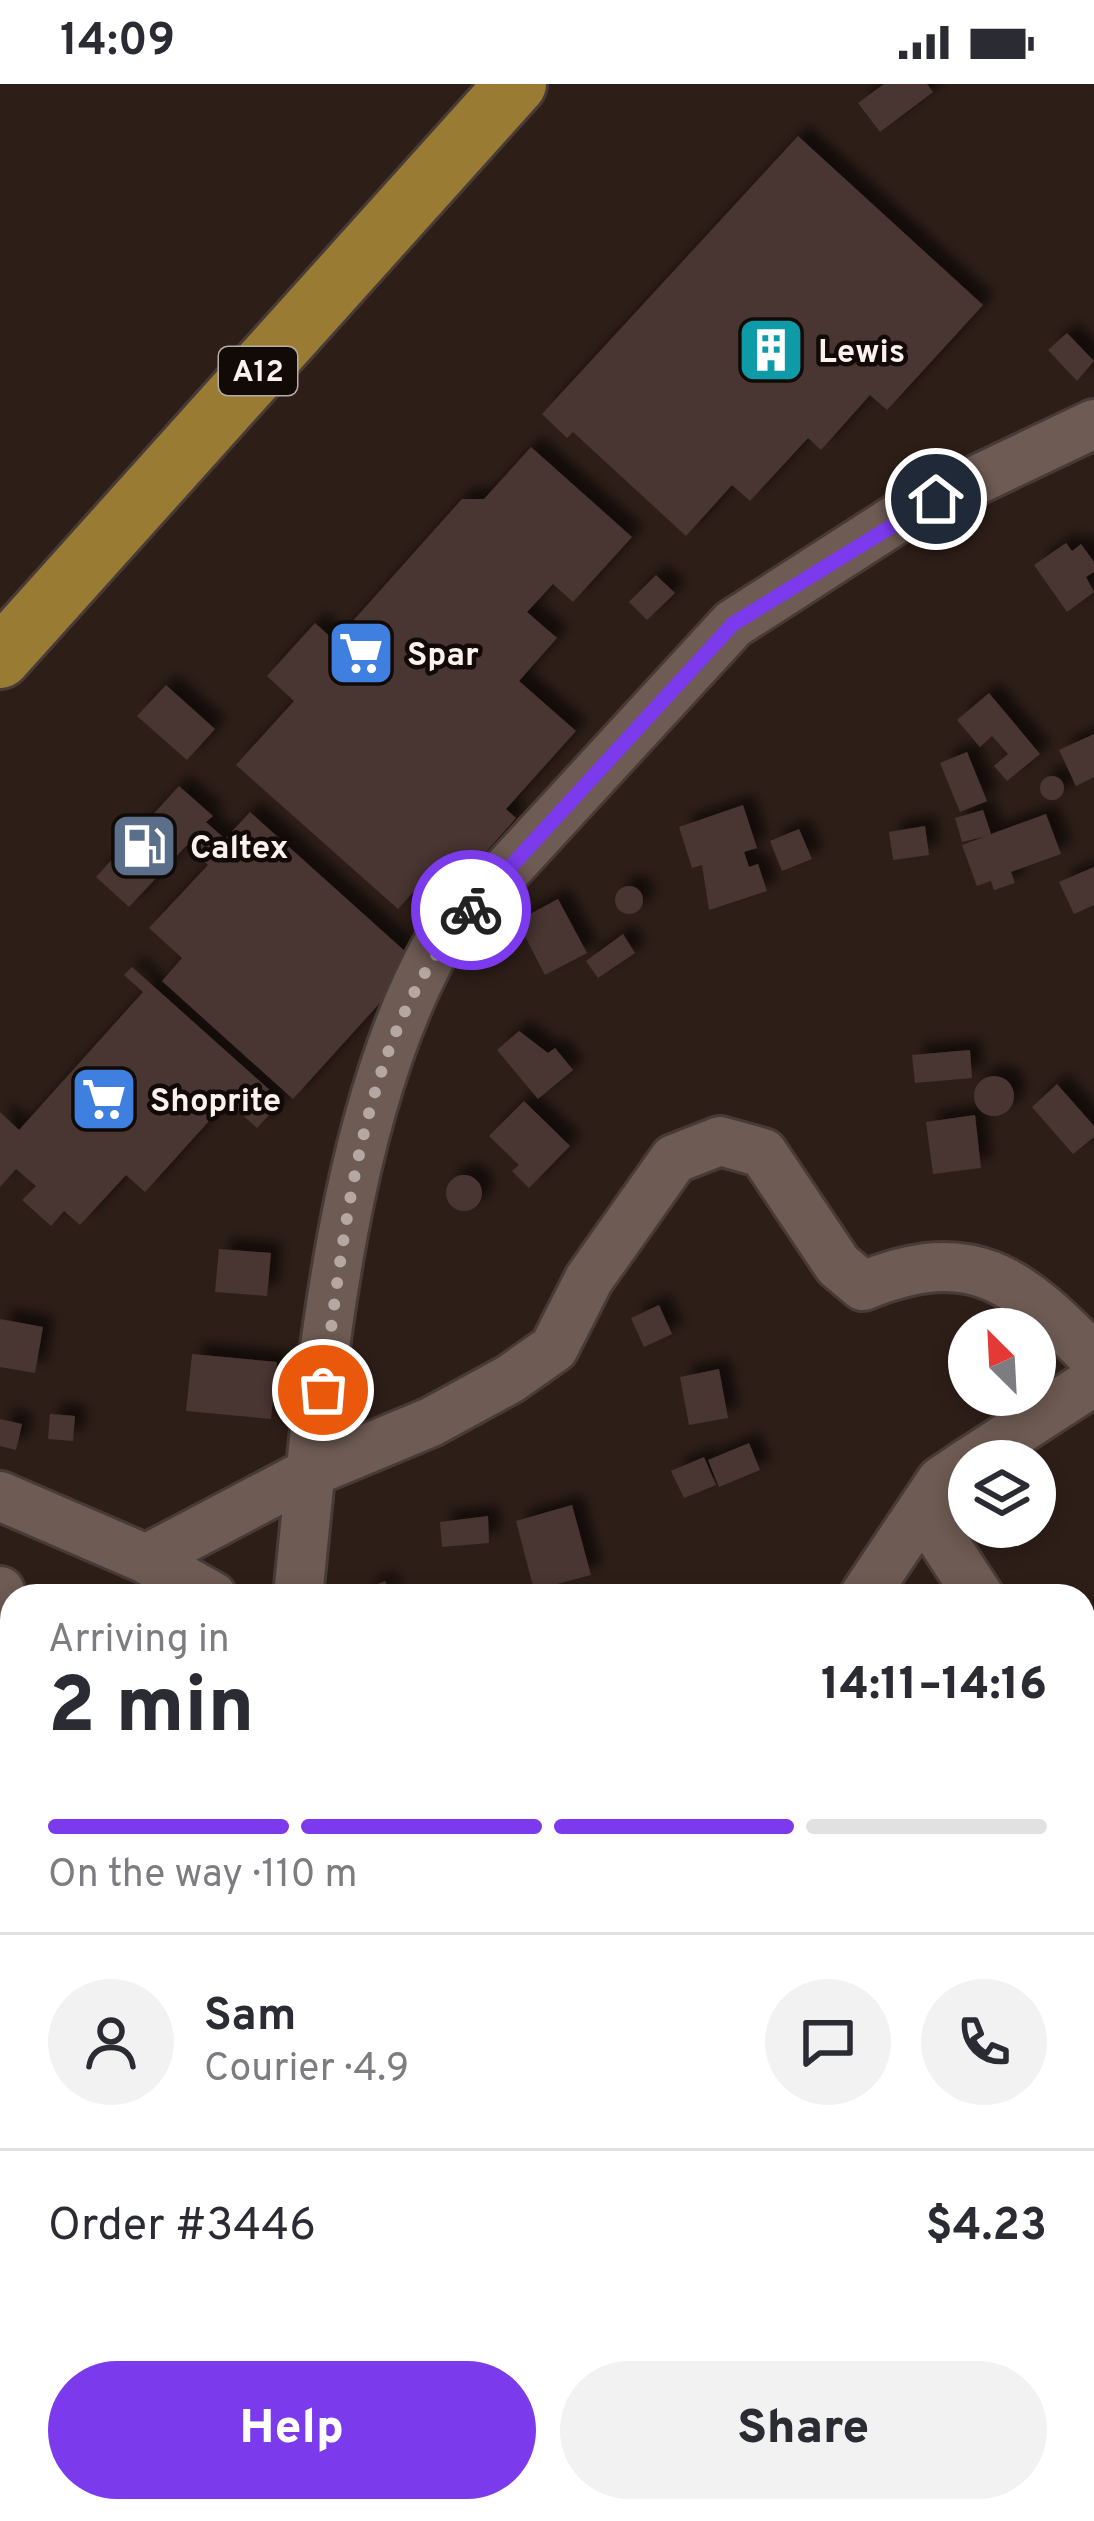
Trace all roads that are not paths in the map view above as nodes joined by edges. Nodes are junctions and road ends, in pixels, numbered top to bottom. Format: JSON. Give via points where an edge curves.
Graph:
{"nodes":[{"id":1,"x":516,"y":84,"type":"edge"},
{"id":2,"x":1094,"y":424,"type":"edge"},
{"id":3,"x":0,"y":658,"type":"edge"},
{"id":4,"x":1094,"y":1358,"type":"edge"},
{"id":5,"x":1094,"y":1381,"type":"edge"},
{"id":6,"x":1004,"y":1440,"type":"edge"},
{"id":7,"x":311,"y":1472,"type":"junction"},
{"id":8,"x":948,"y":1476,"type":"edge"},
{"id":9,"x":0,"y":1496,"type":"edge"},
{"id":10,"x":922,"y":1509,"type":"junction"},
{"id":11,"x":146,"y":1559,"type":"junction"},
{"id":12,"x":191,"y":1584,"type":"edge"},
{"id":13,"x":299,"y":1584,"type":"edge"},
{"id":14,"x":872,"y":1584,"type":"edge"},
{"id":15,"x":971,"y":1584,"type":"edge"}],
"edges":[{"from":1,"to":3,"type":"main road","number":"A12"},
{"from":2,"to":7,"type":"street","via":[[902,515],[733,624],[436,947],[403,1006],[352,1184]]},
{"from":4,"to":7,"type":"street","via":[[1045,1307],[975,1266],[909,1267],[863,1286],[838,1265],[763,1153],[721,1141],[674,1160],[589,1279],[554,1348],[431,1422]]},
{"from":5,"to":6,"type":"street"},
{"from":7,"to":11,"type":"street"},
{"from":7,"to":13,"type":"street"},
{"from":8,"to":10,"type":"street"},
{"from":9,"to":11,"type":"street"},
{"from":10,"to":14,"type":"street"},
{"from":10,"to":15,"type":"street"},
{"from":11,"to":12,"type":"street"}]}
